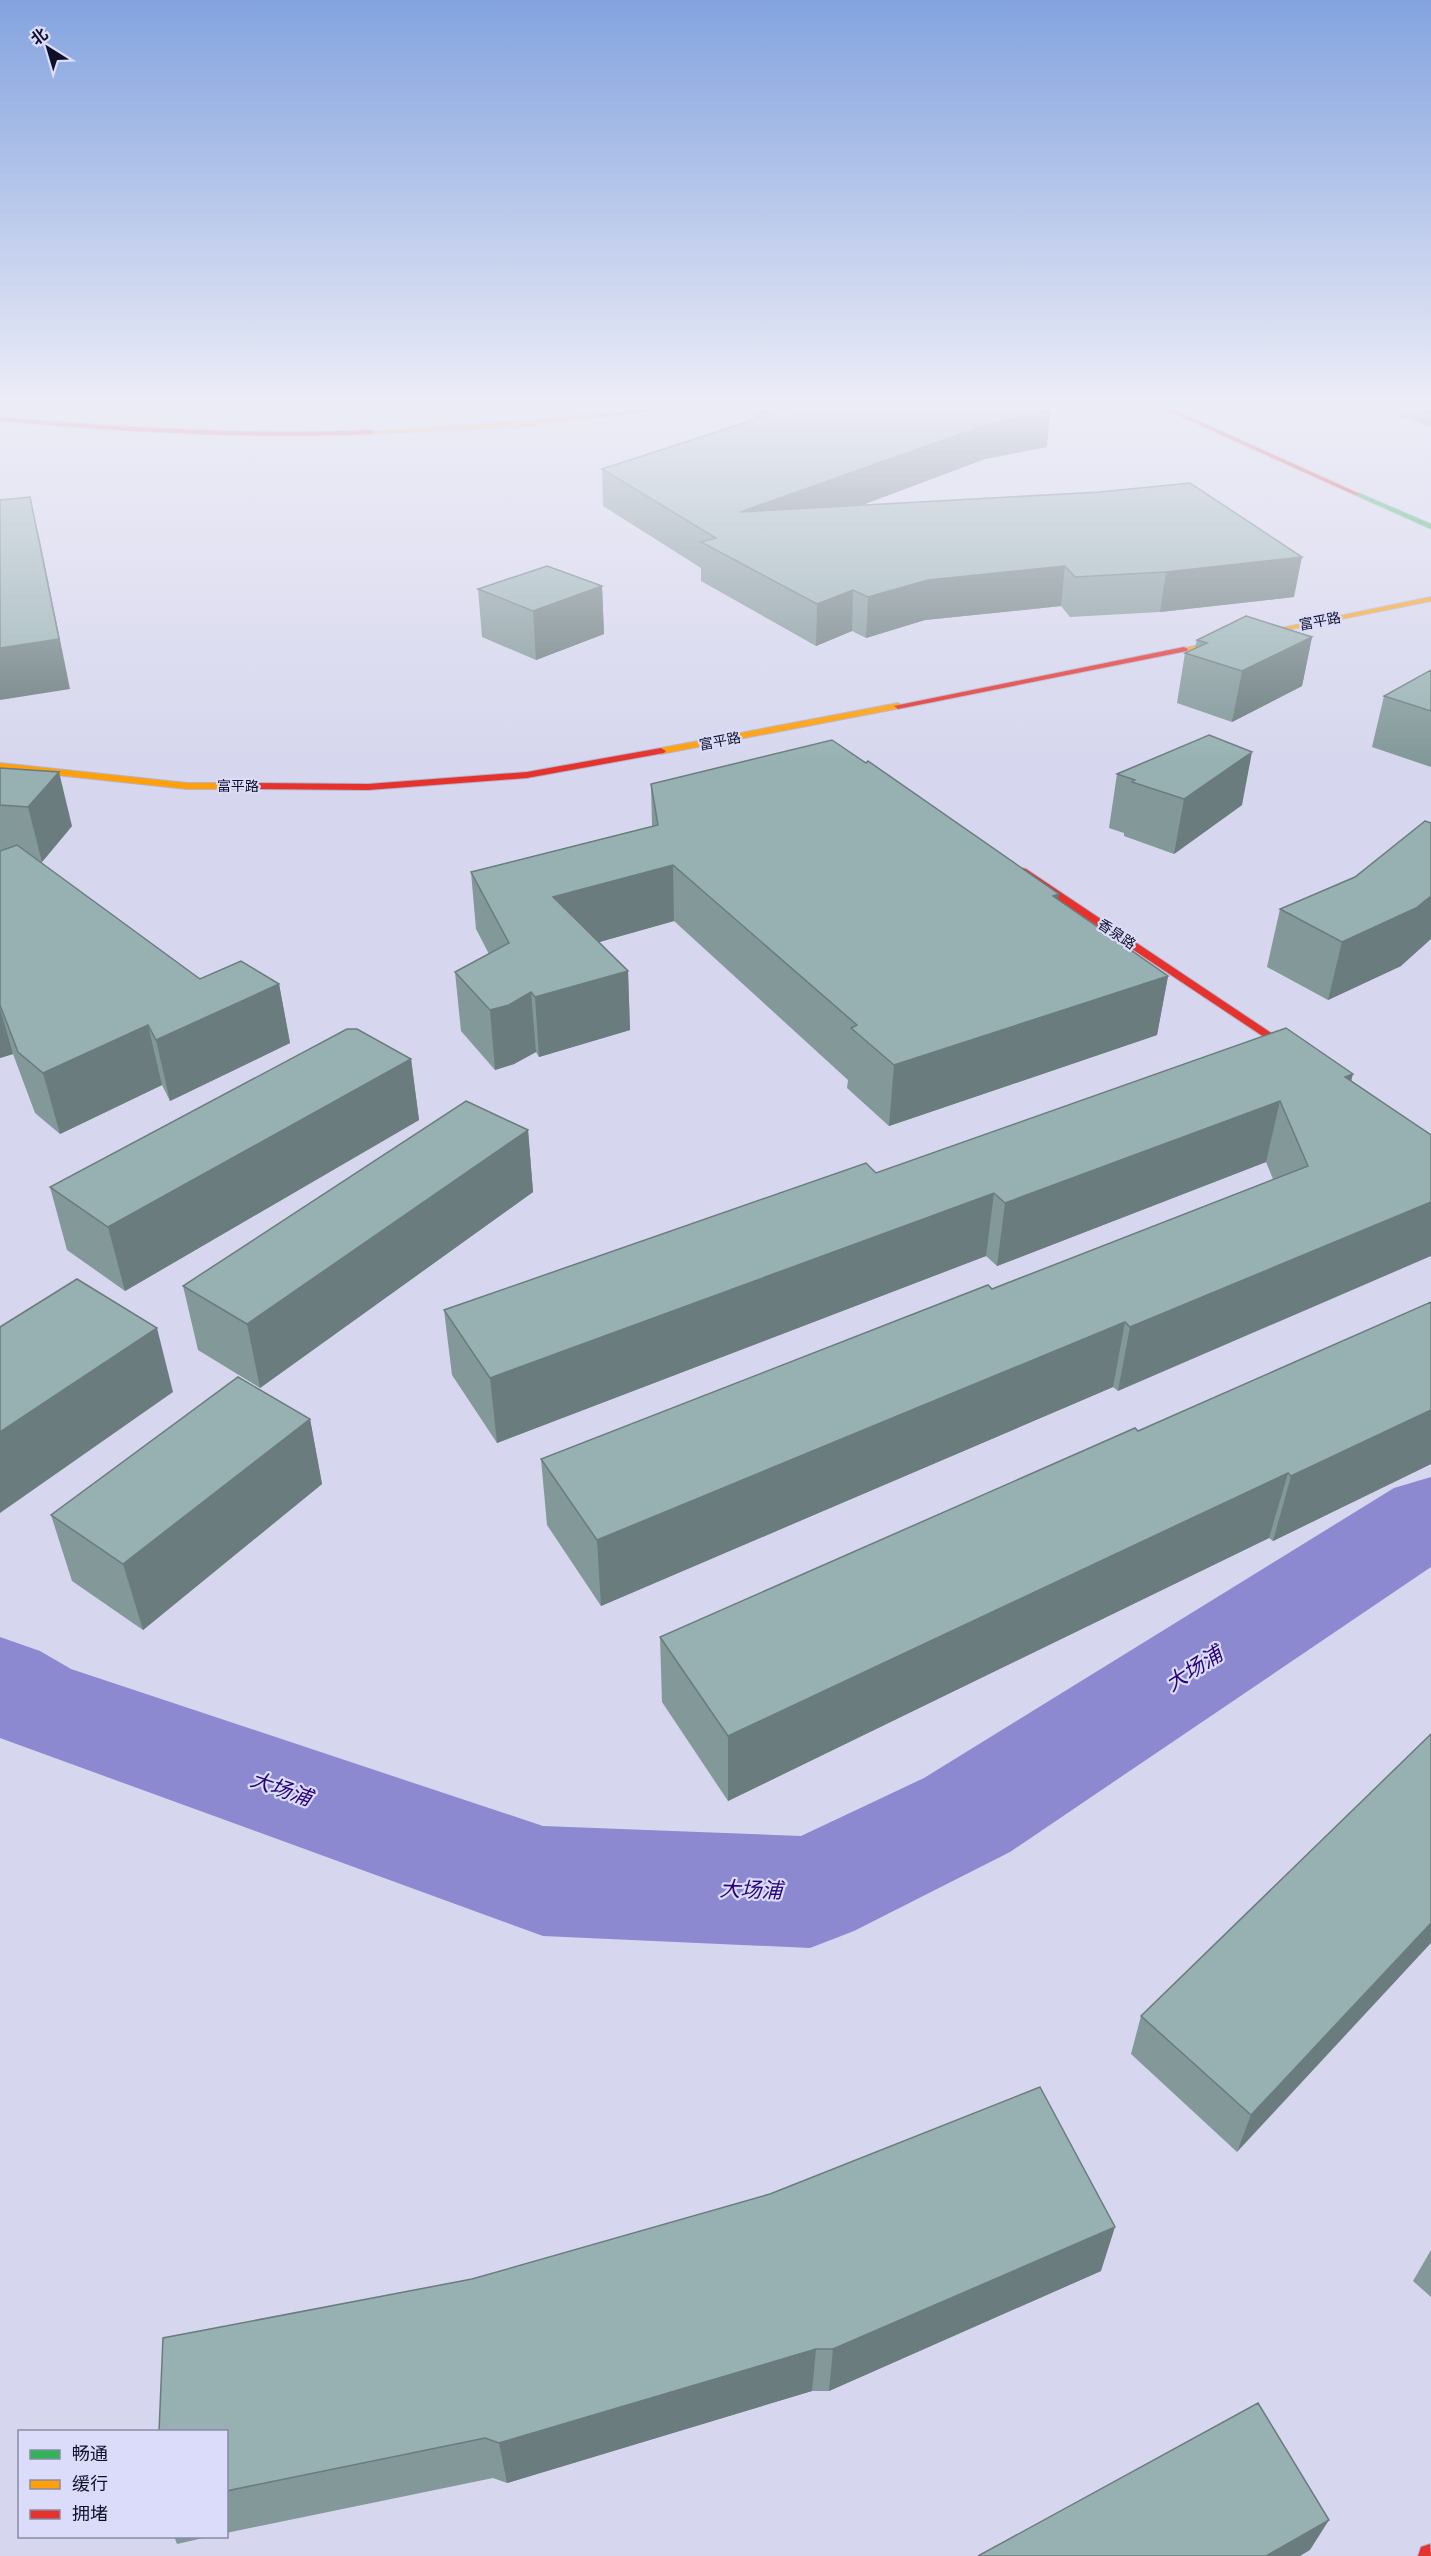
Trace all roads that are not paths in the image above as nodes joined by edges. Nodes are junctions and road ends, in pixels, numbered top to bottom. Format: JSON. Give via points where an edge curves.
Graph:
{"nodes":[{"id":1,"x":1431,"y":599,"type":"edge"},
{"id":2,"x":804,"y":725,"type":"junction"},
{"id":3,"x":824,"y":738,"type":"dead end"},
{"id":4,"x":0,"y":766,"type":"edge"},
{"id":5,"x":1013,"y":865,"type":"edge"},
{"id":6,"x":1311,"y":1064,"type":"edge"}],
"edges":[{"from":1,"to":2,"type":"street","name":"富平路"},
{"from":2,"to":3,"type":"street"},
{"from":2,"to":4,"type":"street","name":"富平路","via":[[527,775],[368,787],[187,786]]},
{"from":5,"to":6,"type":"street","name":"香泉路"}]}
